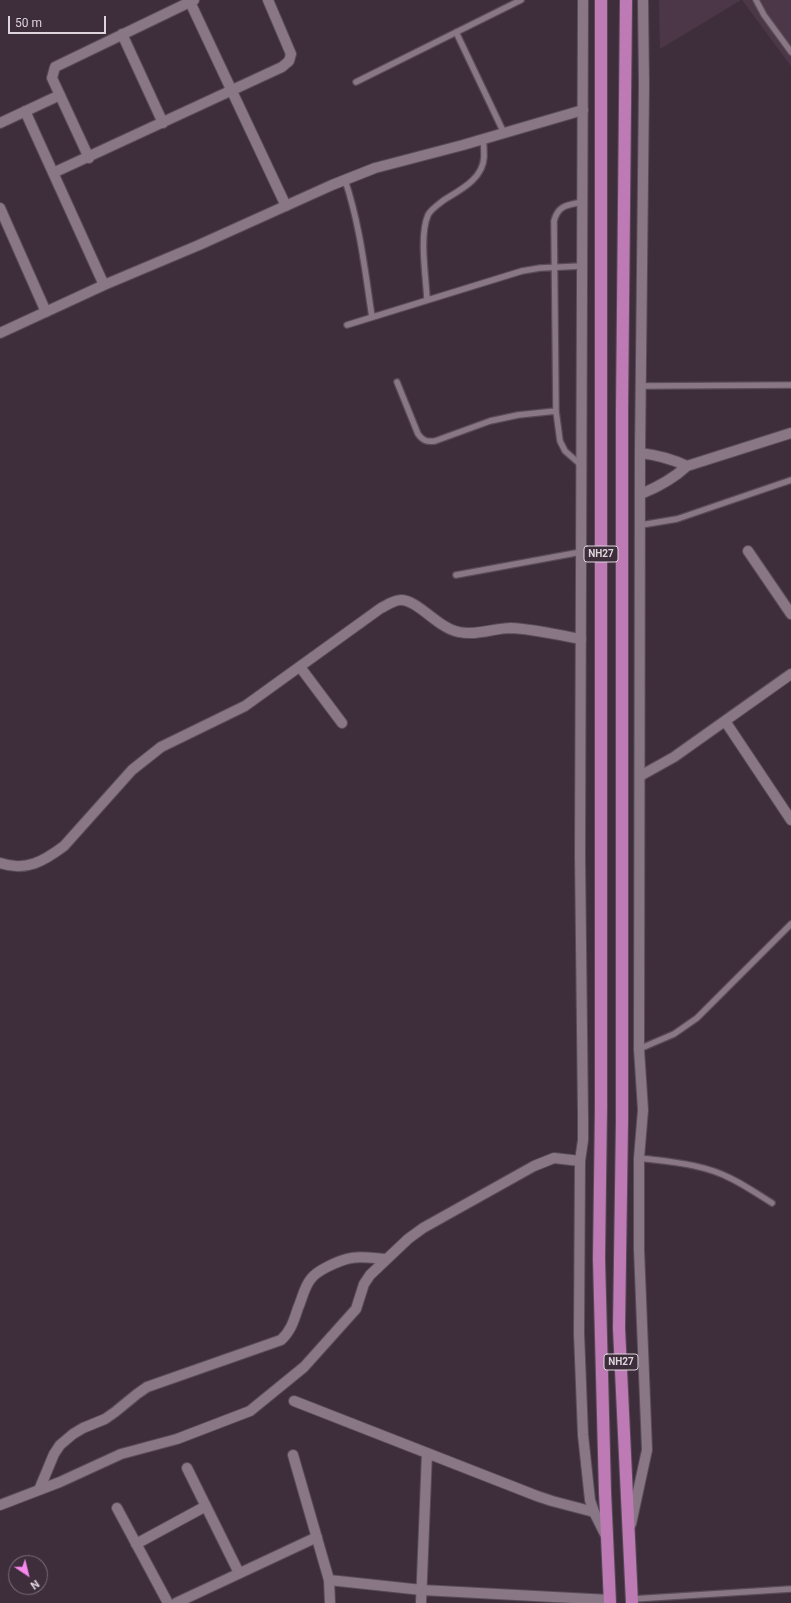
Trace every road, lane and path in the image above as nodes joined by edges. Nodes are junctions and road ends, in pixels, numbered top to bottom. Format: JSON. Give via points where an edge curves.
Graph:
{"nodes":[{"id":1,"x":268,"y":0,"type":"edge"},
{"id":2,"x":521,"y":0,"type":"edge"},
{"id":3,"x":583,"y":0,"type":"edge"},
{"id":4,"x":601,"y":0,"type":"edge"},
{"id":5,"x":626,"y":0,"type":"edge"},
{"id":6,"x":643,"y":0,"type":"edge"},
{"id":7,"x":756,"y":0,"type":"edge"},
{"id":8,"x":192,"y":1,"type":"edge"},
{"id":9,"x":456,"y":32,"type":"junction"},
{"id":10,"x":122,"y":34,"type":"junction"},
{"id":11,"x":791,"y":52,"type":"edge"},
{"id":12,"x":356,"y":82,"type":"dead end"},
{"id":13,"x":232,"y":91,"type":"junction"},
{"id":14,"x":60,"y":95,"type":"junction"},
{"id":15,"x":583,"y":110,"type":"junction"},
{"id":16,"x":25,"y":111,"type":"junction"},
{"id":17,"x":163,"y":123,"type":"junction"},
{"id":18,"x":0,"y":124,"type":"edge"},
{"id":19,"x":504,"y":133,"type":"junction"},
{"id":20,"x":483,"y":139,"type":"junction"},
{"id":21,"x":89,"y":158,"type":"junction"},
{"id":22,"x":53,"y":173,"type":"junction"},
{"id":23,"x":345,"y":180,"type":"junction"},
{"id":24,"x":582,"y":202,"type":"junction"},
{"id":25,"x":286,"y":206,"type":"junction"},
{"id":26,"x":0,"y":208,"type":"edge"},
{"id":27,"x":582,"y":266,"type":"junction"},
{"id":28,"x":554,"y":268,"type":"junction"},
{"id":29,"x":104,"y":285,"type":"junction"},
{"id":30,"x":427,"y":300,"type":"junction"},
{"id":31,"x":46,"y":312,"type":"junction"},
{"id":32,"x":372,"y":317,"type":"junction"},
{"id":33,"x":347,"y":325,"type":"dead end"},
{"id":34,"x":0,"y":333,"type":"edge"},
{"id":35,"x":397,"y":382,"type":"dead end"},
{"id":36,"x":791,"y":385,"type":"edge"},
{"id":37,"x":641,"y":386,"type":"junction"},
{"id":38,"x":556,"y":411,"type":"junction"},
{"id":39,"x":791,"y":433,"type":"edge"},
{"id":40,"x":640,"y":453,"type":"junction"},
{"id":41,"x":582,"y":465,"type":"junction"},
{"id":42,"x":687,"y":466,"type":"junction"},
{"id":43,"x":791,"y":480,"type":"edge"},
{"id":44,"x":641,"y":494,"type":"junction"},
{"id":45,"x":641,"y":524,"type":"junction"},
{"id":46,"x":581,"y":552,"type":"junction"},
{"id":47,"x":748,"y":552,"type":"dead end"},
{"id":48,"x":456,"y":575,"type":"dead end"},
{"id":49,"x":791,"y":614,"type":"edge"},
{"id":50,"x":581,"y":639,"type":"junction"},
{"id":51,"x":300,"y":667,"type":"junction"},
{"id":52,"x":791,"y":674,"type":"edge"},
{"id":53,"x":725,"y":721,"type":"junction"},
{"id":54,"x":342,"y":724,"type":"dead end"},
{"id":55,"x":640,"y":776,"type":"junction"},
{"id":56,"x":791,"y":820,"type":"edge"},
{"id":57,"x":3,"y":864,"type":"edge"},
{"id":58,"x":791,"y":924,"type":"edge"},
{"id":59,"x":639,"y":1048,"type":"junction"},
{"id":60,"x":639,"y":1158,"type":"junction"},
{"id":61,"x":580,"y":1161,"type":"junction"},
{"id":62,"x":772,"y":1203,"type":"dead end"},
{"id":63,"x":386,"y":1259,"type":"junction"},
{"id":64,"x":294,"y":1401,"type":"dead end"},
{"id":65,"x":427,"y":1453,"type":"junction"},
{"id":66,"x":293,"y":1456,"type":"dead end"},
{"id":67,"x":187,"y":1468,"type":"dead end"},
{"id":68,"x":39,"y":1490,"type":"junction"},
{"id":69,"x":0,"y":1505,"type":"edge"},
{"id":70,"x":206,"y":1506,"type":"junction"},
{"id":71,"x":117,"y":1508,"type":"dead end"},
{"id":72,"x":594,"y":1512,"type":"junction"},
{"id":73,"x":629,"y":1533,"type":"junction"},
{"id":74,"x":317,"y":1537,"type":"junction"},
{"id":75,"x":607,"y":1538,"type":"junction"},
{"id":76,"x":136,"y":1544,"type":"junction"},
{"id":77,"x":239,"y":1573,"type":"junction"},
{"id":78,"x":329,"y":1580,"type":"junction"},
{"id":79,"x":791,"y":1589,"type":"edge"},
{"id":80,"x":422,"y":1590,"type":"junction"},
{"id":81,"x":633,"y":1601,"type":"edge"},
{"id":82,"x":610,"y":1602,"type":"edge"},
{"id":83,"x":168,"y":1603,"type":"edge"},
{"id":84,"x":176,"y":1603,"type":"edge"},
{"id":85,"x":330,"y":1603,"type":"edge"},
{"id":86,"x":421,"y":1603,"type":"edge"}],
"edges":[{"from":1,"to":13,"type":"street","via":[[288,45],[291,54],[289,61],[282,67]]},
{"from":2,"to":9,"type":"lane"},
{"from":3,"to":15,"type":"street"},
{"from":4,"to":75,"type":"highway","number":"NH27","via":[[599,1259]]},
{"from":5,"to":73,"type":"highway","number":"NH27","via":[[619,1328]]},
{"from":6,"to":37,"type":"street"},
{"from":7,"to":11,"type":"lane","via":[[764,16]]},
{"from":8,"to":10,"type":"street"},
{"from":8,"to":13,"type":"street"},
{"from":9,"to":12,"type":"lane"},
{"from":9,"to":19,"type":"lane"},
{"from":10,"to":14,"type":"street","via":[[55,67],[52,78]]},
{"from":10,"to":17,"type":"street"},
{"from":13,"to":17,"type":"street"},
{"from":13,"to":25,"type":"street"},
{"from":14,"to":16,"type":"street"},
{"from":14,"to":21,"type":"street"},
{"from":15,"to":19,"type":"street"},
{"from":15,"to":24,"type":"street"},
{"from":16,"to":18,"type":"street"},
{"from":16,"to":22,"type":"street"},
{"from":17,"to":21,"type":"street"},
{"from":19,"to":20,"type":"street"},
{"from":20,"to":23,"type":"street","via":[[375,168]]},
{"from":20,"to":30,"type":"lane","via":[[484,158],[482,168],[476,177],[429,212],[425,222],[423,234]]},
{"from":21,"to":22,"type":"street"},
{"from":22,"to":29,"type":"street"},
{"from":23,"to":25,"type":"street"},
{"from":23,"to":32,"type":"lane","via":[[359,231]]},
{"from":24,"to":27,"type":"street"},
{"from":24,"to":28,"type":"lane","via":[[563,207],[556,212]]},
{"from":25,"to":29,"type":"street"},
{"from":26,"to":31,"type":"street"},
{"from":27,"to":28,"type":"lane"},
{"from":27,"to":41,"type":"street"},
{"from":28,"to":30,"type":"lane","via":[[522,271]]},
{"from":28,"to":38,"type":"lane"},
{"from":29,"to":31,"type":"street"},
{"from":30,"to":32,"type":"lane"},
{"from":31,"to":34,"type":"street"},
{"from":32,"to":33,"type":"lane"},
{"from":35,"to":38,"type":"lane","via":[[418,434],[427,442],[490,421]]},
{"from":36,"to":37,"type":"lane"},
{"from":37,"to":40,"type":"street"},
{"from":38,"to":41,"type":"lane","via":[[560,441],[565,452]]},
{"from":39,"to":42,"type":"street"},
{"from":40,"to":42,"type":"street","via":[[658,455]]},
{"from":40,"to":44,"type":"street"},
{"from":41,"to":46,"type":"street"},
{"from":42,"to":44,"type":"street","via":[[658,487]]},
{"from":43,"to":45,"type":"lane","via":[[678,518]]},
{"from":44,"to":45,"type":"street"},
{"from":45,"to":55,"type":"street"},
{"from":46,"to":48,"type":"lane"},
{"from":46,"to":50,"type":"street"},
{"from":47,"to":49,"type":"street"},
{"from":50,"to":51,"type":"street","via":[[511,628],[459,632],[446,628],[409,602],[400,600],[381,608]]},
{"from":50,"to":61,"type":"street","via":[[583,1140]]},
{"from":51,"to":54,"type":"street"},
{"from":51,"to":57,"type":"street","via":[[245,706],[161,747],[132,770],[55,853],[24,867]]},
{"from":52,"to":53,"type":"street"},
{"from":53,"to":55,"type":"street","via":[[674,757]]},
{"from":53,"to":56,"type":"street"},
{"from":55,"to":59,"type":"street"},
{"from":58,"to":59,"type":"lane","via":[[696,1018],[674,1034]]},
{"from":59,"to":60,"type":"street","via":[[643,1110]]},
{"from":60,"to":62,"type":"lane","via":[[708,1169],[732,1178]]},
{"from":60,"to":73,"type":"street","via":[[639,1249],[647,1450]]},
{"from":61,"to":63,"type":"street","via":[[554,1158],[534,1166],[423,1228]]},
{"from":61,"to":72,"type":"street","via":[[579,1334],[583,1435],[590,1500]]},
{"from":63,"to":68,"type":"street","via":[[370,1274],[356,1309],[345,1322],[304,1367],[250,1411],[177,1439],[130,1450]]},
{"from":63,"to":68,"type":"street","via":[[352,1257],[342,1259],[318,1272],[306,1285],[291,1328],[281,1340],[147,1387],[105,1419],[73,1434],[54,1454]]},
{"from":64,"to":65,"type":"street"},
{"from":65,"to":72,"type":"street","via":[[552,1501]]},
{"from":65,"to":80,"type":"street"},
{"from":66,"to":74,"type":"street"},
{"from":67,"to":70,"type":"street"},
{"from":68,"to":69,"type":"street"},
{"from":70,"to":76,"type":"street"},
{"from":70,"to":77,"type":"street"},
{"from":71,"to":76,"type":"street"},
{"from":72,"to":75,"type":"street"},
{"from":73,"to":81,"type":"highway","number":"NH27"},
{"from":74,"to":77,"type":"street"},
{"from":74,"to":78,"type":"street"},
{"from":75,"to":82,"type":"highway","number":"NH27"},
{"from":76,"to":83,"type":"street"},
{"from":77,"to":84,"type":"street"},
{"from":78,"to":80,"type":"street"},
{"from":78,"to":85,"type":"street"},
{"from":79,"to":81,"type":"lane"},
{"from":80,"to":82,"type":"street"},
{"from":80,"to":86,"type":"street"}]}
